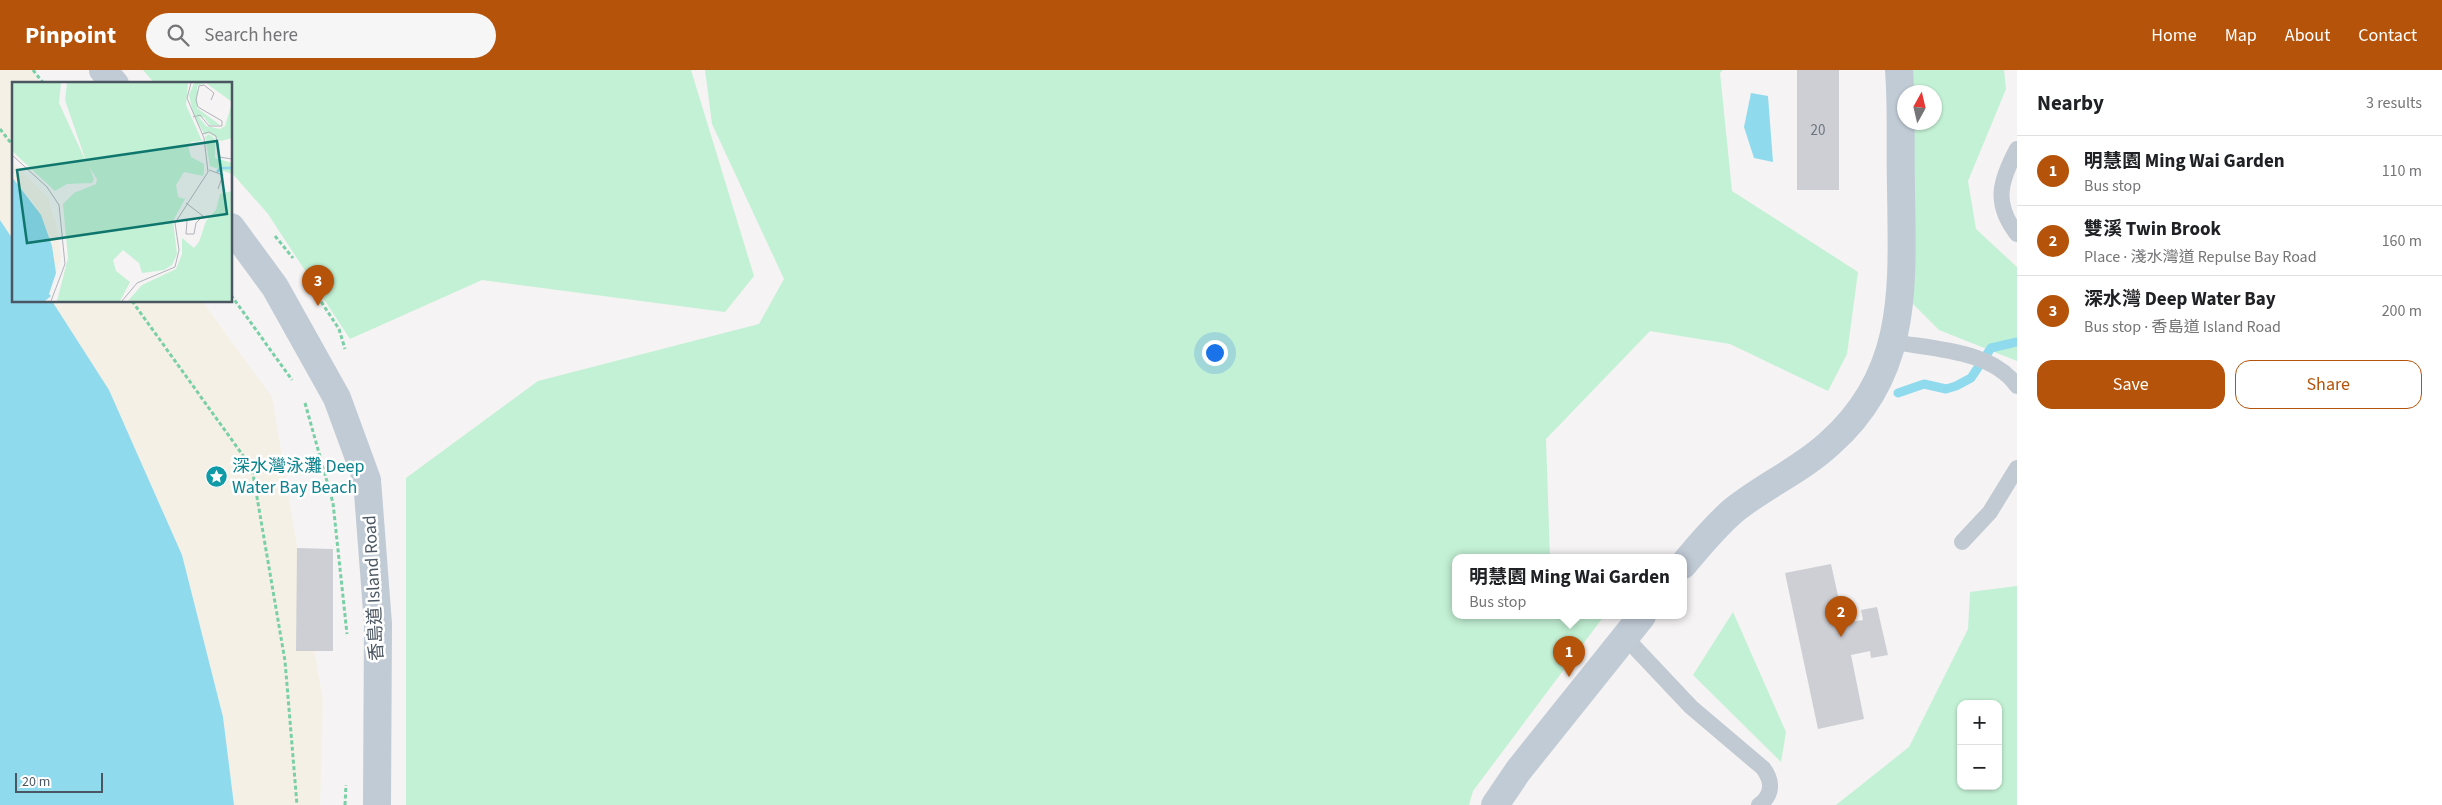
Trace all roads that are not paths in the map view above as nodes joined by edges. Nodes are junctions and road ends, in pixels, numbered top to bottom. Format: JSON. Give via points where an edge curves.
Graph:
{"nodes":[{"id":1,"x":103,"y":70,"type":"edge"},
{"id":2,"x":1899,"y":70,"type":"edge"},
{"id":3,"x":113,"y":82,"type":"edge"},
{"id":4,"x":2017,"y":149,"type":"edge"},
{"id":5,"x":232,"y":228,"type":"edge"},
{"id":6,"x":2017,"y":234,"type":"edge"},
{"id":7,"x":1894,"y":342,"type":"junction"},
{"id":8,"x":2017,"y":386,"type":"edge"},
{"id":9,"x":2017,"y":468,"type":"edge"},
{"id":10,"x":1962,"y":542,"type":"dead end"},
{"id":11,"x":1687,"y":560,"type":"edge"},
{"id":12,"x":1640,"y":619,"type":"edge"},
{"id":13,"x":1625,"y":637,"type":"junction"},
{"id":14,"x":377,"y":805,"type":"edge"},
{"id":15,"x":1495,"y":805,"type":"edge"},
{"id":16,"x":1759,"y":805,"type":"edge"}],
"edges":[{"from":1,"to":3,"type":"main road"},
{"from":2,"to":7,"type":"main road","via":[[1902,265]]},
{"from":4,"to":6,"type":"lane","via":[[2004,175],[2001,200],[2009,223]]},
{"from":5,"to":14,"type":"main road","name":"香島道 Island Road","via":[[275,287],[334,393],[367,480],[378,624]]},
{"from":7,"to":8,"type":"lane","via":[[1970,356],[2001,370]]},
{"from":7,"to":11,"type":"main road","via":[[1878,380],[1844,430],[1812,459],[1735,510],[1712,530]]},
{"from":9,"to":10,"type":"lane","via":[[1990,512]]},
{"from":12,"to":13,"type":"main road"},
{"from":13,"to":15,"type":"main road","via":[[1518,771]]},
{"from":13,"to":16,"type":"lane","via":[[1691,707],[1763,768],[1770,787]]}]}
